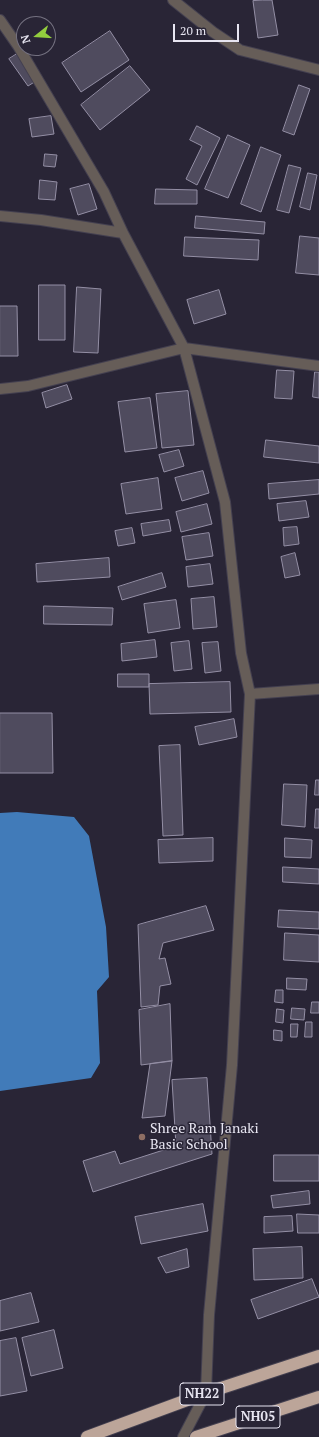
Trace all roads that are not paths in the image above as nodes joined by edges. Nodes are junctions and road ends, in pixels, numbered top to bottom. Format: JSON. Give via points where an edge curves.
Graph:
{"nodes":[{"id":1,"x":172,"y":0,"type":"edge"},
{"id":2,"x":0,"y":20,"type":"edge"},
{"id":3,"x":319,"y":70,"type":"edge"},
{"id":4,"x":0,"y":216,"type":"edge"},
{"id":5,"x":123,"y":233,"type":"junction"},
{"id":6,"x":184,"y":348,"type":"junction"},
{"id":7,"x":319,"y":366,"type":"edge"},
{"id":8,"x":0,"y":389,"type":"edge"},
{"id":9,"x":319,"y":689,"type":"edge"},
{"id":10,"x":250,"y":694,"type":"junction"},
{"id":11,"x":319,"y":1356,"type":"edge"},
{"id":12,"x":206,"y":1393,"type":"junction"},
{"id":13,"x":319,"y":1397,"type":"edge"},
{"id":14,"x":87,"y":1437,"type":"edge"},
{"id":15,"x":183,"y":1437,"type":"edge"},
{"id":16,"x":196,"y":1437,"type":"edge"}],
"edges":[{"from":1,"to":3,"type":"street","via":[[240,50]]},
{"from":2,"to":5,"type":"street","via":[[104,192]]},
{"from":4,"to":5,"type":"street"},
{"from":5,"to":6,"type":"street"},
{"from":6,"to":7,"type":"street"},
{"from":6,"to":8,"type":"street","via":[[28,386]]},
{"from":6,"to":10,"type":"street","via":[[225,502],[241,653]]},
{"from":9,"to":10,"type":"street"},
{"from":10,"to":12,"type":"street","via":[[232,1065],[209,1315]]},
{"from":11,"to":12,"type":"highway","number":"NH22"},
{"from":12,"to":14,"type":"highway","number":"NH22"},
{"from":12,"to":15,"type":"street"},
{"from":13,"to":16,"type":"highway","number":"NH05"}]}
